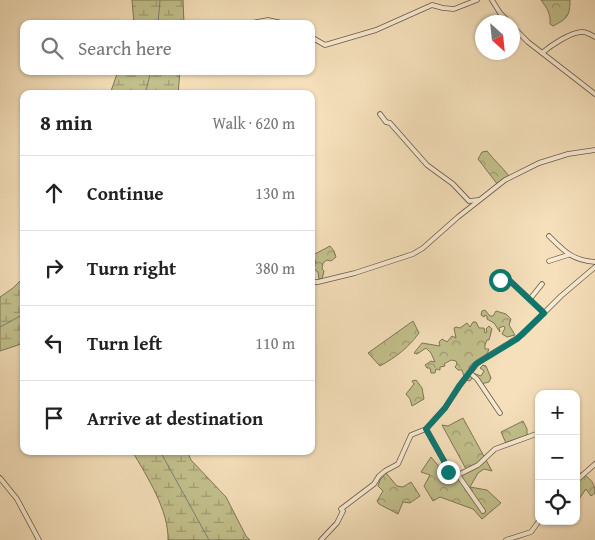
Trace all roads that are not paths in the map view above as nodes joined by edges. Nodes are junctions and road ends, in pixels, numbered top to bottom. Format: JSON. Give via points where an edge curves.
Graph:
{"nodes":[{"id":1,"x":477,"y":0,"type":"edge"},
{"id":2,"x":492,"y":0,"type":"edge"},
{"id":3,"x":502,"y":15,"type":"edge"},
{"id":4,"x":520,"y":35,"type":"edge"},
{"id":5,"x":595,"y":37,"type":"edge"},
{"id":6,"x":315,"y":39,"type":"edge"},
{"id":7,"x":542,"y":53,"type":"junction"},
{"id":8,"x":595,"y":94,"type":"edge"},
{"id":9,"x":380,"y":114,"type":"dead end"},
{"id":10,"x":595,"y":150,"type":"edge"},
{"id":11,"x":479,"y":200,"type":"junction"},
{"id":12,"x":549,"y":236,"type":"dead end"},
{"id":13,"x":568,"y":255,"type":"junction"},
{"id":14,"x":549,"y":261,"type":"dead end"},
{"id":15,"x":595,"y":262,"type":"edge"},
{"id":16,"x":595,"y":267,"type":"edge"},
{"id":17,"x":315,"y":282,"type":"edge"},
{"id":18,"x":496,"y":282,"type":"dead end"},
{"id":19,"x":542,"y":284,"type":"dead end"},
{"id":20,"x":530,"y":299,"type":"junction"},
{"id":21,"x":544,"y":313,"type":"junction"},
{"id":22,"x":470,"y":373,"type":"junction"},
{"id":23,"x":500,"y":413,"type":"dead end"},
{"id":24,"x":426,"y":429,"type":"junction"},
{"id":25,"x":535,"y":434,"type":"edge"},
{"id":26,"x":595,"y":464,"type":"edge"},
{"id":27,"x":458,"y":475,"type":"junction"},
{"id":28,"x":0,"y":478,"type":"edge"},
{"id":29,"x":577,"y":480,"type":"edge"},
{"id":30,"x":483,"y":511,"type":"dead end"},
{"id":31,"x":536,"y":525,"type":"edge"},
{"id":32,"x":39,"y":540,"type":"edge"},
{"id":33,"x":321,"y":540,"type":"edge"},
{"id":34,"x":506,"y":540,"type":"edge"}],
"edges":[{"from":1,"to":6,"type":"street","via":[[454,9],[428,6],[376,30],[325,45]]},
{"from":2,"to":3,"type":"street"},
{"from":4,"to":7,"type":"street"},
{"from":5,"to":7,"type":"street","via":[[578,32]]},
{"from":7,"to":8,"type":"street"},
{"from":9,"to":11,"type":"street","via":[[427,165],[453,184],[468,201]]},
{"from":10,"to":11,"type":"street","via":[[540,162],[505,180]]},
{"from":11,"to":17,"type":"street","via":[[413,254]]},
{"from":12,"to":13,"type":"street"},
{"from":13,"to":14,"type":"street"},
{"from":13,"to":15,"type":"street"},
{"from":16,"to":21,"type":"street"},
{"from":18,"to":20,"type":"street","via":[[509,280]]},
{"from":19,"to":20,"type":"street"},
{"from":20,"to":21,"type":"street"},
{"from":21,"to":22,"type":"street","via":[[522,335],[480,361]]},
{"from":22,"to":23,"type":"street"},
{"from":22,"to":24,"type":"street"},
{"from":24,"to":27,"type":"street","via":[[452,478]]},
{"from":24,"to":33,"type":"street","via":[[411,435],[398,464],[385,471],[374,484],[341,509],[343,512],[337,523]]},
{"from":25,"to":27,"type":"street","via":[[495,449],[478,465]]},
{"from":26,"to":29,"type":"street"},
{"from":27,"to":30,"type":"street"},
{"from":28,"to":32,"type":"street","via":[[17,499]]},
{"from":31,"to":34,"type":"street","via":[[531,532]]}]}
